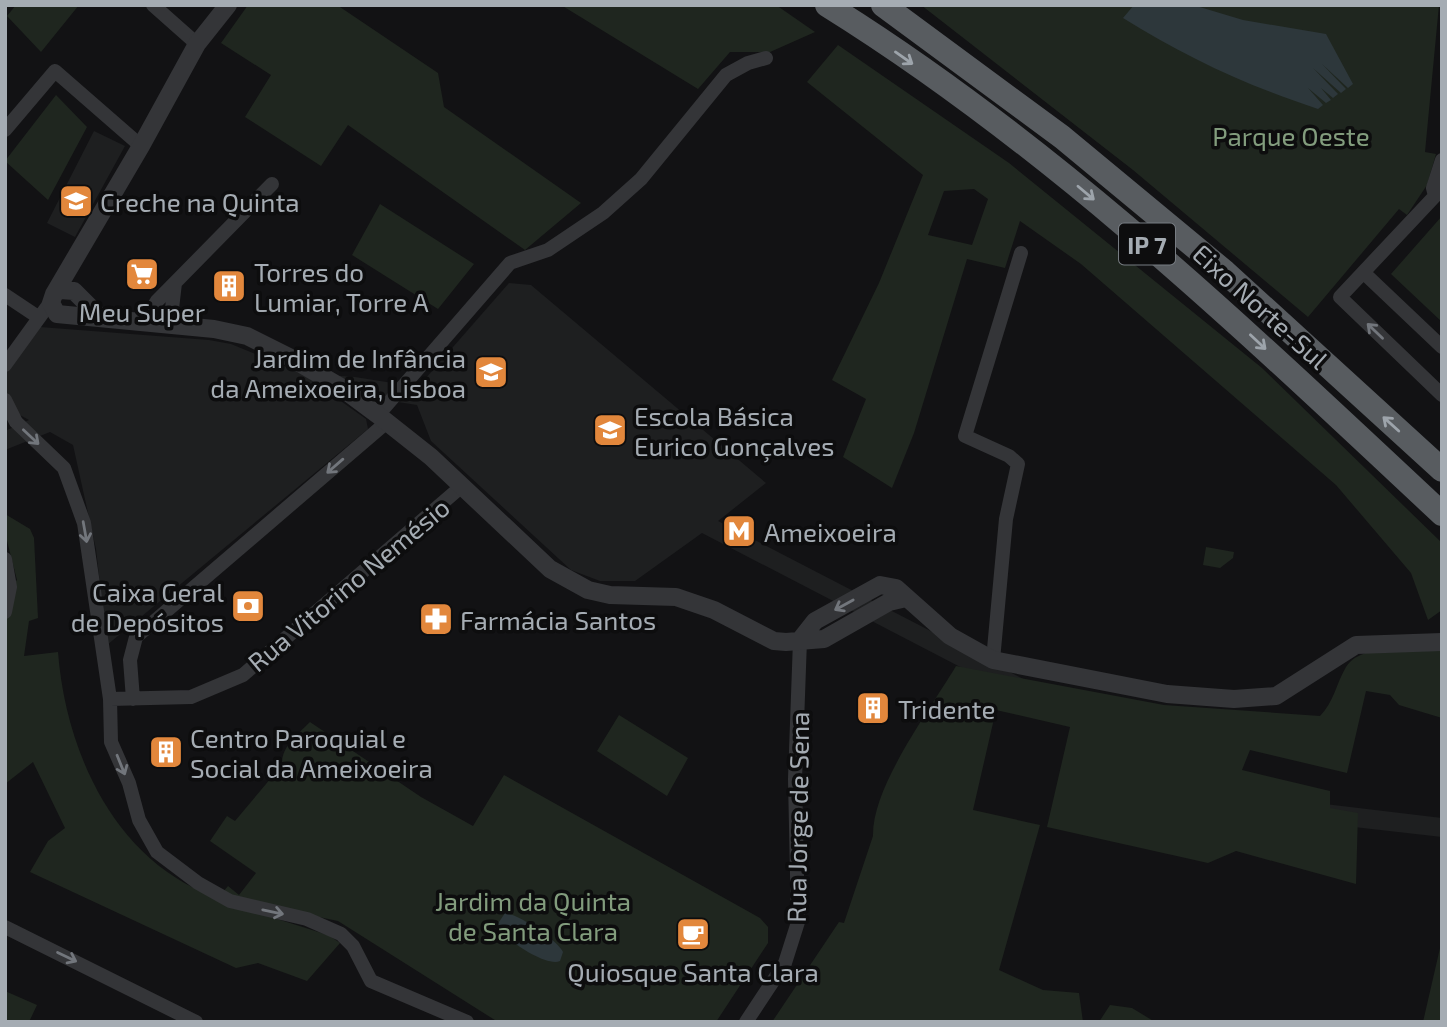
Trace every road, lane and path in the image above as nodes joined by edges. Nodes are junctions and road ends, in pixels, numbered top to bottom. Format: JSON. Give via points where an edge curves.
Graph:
{"nodes":[{"id":1,"x":153,"y":5,"type":"edge"},
{"id":2,"x":228,"y":5,"type":"edge"},
{"id":3,"x":812,"y":5,"type":"edge"},
{"id":4,"x":827,"y":5,"type":"edge"},
{"id":5,"x":883,"y":5,"type":"edge"},
{"id":6,"x":861,"y":28,"type":"junction"},
{"id":7,"x":197,"y":44,"type":"junction"},
{"id":8,"x":766,"y":58,"type":"dead end"},
{"id":9,"x":5,"y":130,"type":"edge"},
{"id":10,"x":141,"y":146,"type":"junction"},
{"id":11,"x":1442,"y":160,"type":"edge"},
{"id":12,"x":272,"y":184,"type":"dead end"},
{"id":13,"x":1438,"y":200,"type":"edge"},
{"id":14,"x":1021,"y":253,"type":"dead end"},
{"id":15,"x":71,"y":268,"type":"junction"},
{"id":16,"x":1364,"y":272,"type":"junction"},
{"id":17,"x":174,"y":283,"type":"junction"},
{"id":18,"x":76,"y":293,"type":"junction"},
{"id":19,"x":5,"y":295,"type":"edge"},
{"id":20,"x":53,"y":297,"type":"junction"},
{"id":21,"x":66,"y":316,"type":"junction"},
{"id":22,"x":38,"y":317,"type":"junction"},
{"id":23,"x":101,"y":318,"type":"junction"},
{"id":24,"x":143,"y":324,"type":"junction"},
{"id":25,"x":170,"y":326,"type":"junction"},
{"id":26,"x":1442,"y":348,"type":"edge"},
{"id":27,"x":5,"y":365,"type":"edge"},
{"id":28,"x":1442,"y":395,"type":"edge"},
{"id":29,"x":5,"y":400,"type":"edge"},
{"id":30,"x":383,"y":418,"type":"junction"},
{"id":31,"x":1442,"y":470,"type":"edge"},
{"id":32,"x":462,"y":486,"type":"junction"},
{"id":33,"x":1442,"y":514,"type":"edge"},
{"id":34,"x":5,"y":559,"type":"edge"},
{"id":35,"x":5,"y":612,"type":"edge"},
{"id":36,"x":800,"y":640,"type":"junction"},
{"id":37,"x":1442,"y":642,"type":"edge"},
{"id":38,"x":993,"y":660,"type":"junction"},
{"id":39,"x":110,"y":699,"type":"junction"},
{"id":40,"x":133,"y":699,"type":"junction"},
{"id":41,"x":5,"y":927,"type":"edge"},
{"id":42,"x":197,"y":1022,"type":"edge"},
{"id":43,"x":467,"y":1022,"type":"edge"},
{"id":44,"x":746,"y":1022,"type":"edge"}],
"edges":[{"from":1,"to":7,"type":"street"},
{"from":2,"to":7,"type":"street"},
{"from":3,"to":6,"type":"highway"},
{"from":4,"to":6,"type":"highway","name":"Eixo Norte-Sul","number":"IP 7"},
{"from":31,"to":5,"type":"highway","name":"Eixo Norte-Sul","number":"IP 7","one_way":true,"via":[[1225,272],[1062,137]]},
{"from":6,"to":33,"type":"highway","name":"Eixo Norte-Sul","number":"IP 7","one_way":true,"via":[[1037,152],[1154,249]]},
{"from":7,"to":10,"type":"street"},
{"from":8,"to":30,"type":"street","via":[[726,75],[641,179],[603,213],[548,250],[510,263]]},
{"from":9,"to":10,"type":"street","via":[[55,71]]},
{"from":10,"to":15,"type":"street"},
{"from":11,"to":13,"type":"street","via":[[1433,188]]},
{"from":12,"to":17,"type":"street"},
{"from":13,"to":16,"type":"street"},
{"from":14,"to":38,"type":"street","via":[[965,436],[1018,464],[1006,519]]},
{"from":15,"to":18,"type":"street"},
{"from":15,"to":20,"type":"street"},
{"from":16,"to":26,"type":"street"},
{"from":28,"to":16,"type":"street","one_way":true,"via":[[1340,297]]},
{"from":17,"to":24,"type":"street"},
{"from":17,"to":25,"type":"street"},
{"from":18,"to":20,"type":"street","via":[[60,290]]},
{"from":18,"to":21,"type":"street","via":[[79,310]]},
{"from":18,"to":23,"type":"street"},
{"from":19,"to":22,"type":"street"},
{"from":20,"to":21,"type":"street","via":[[52,309]]},
{"from":20,"to":22,"type":"street"},
{"from":21,"to":22,"type":"street"},
{"from":21,"to":23,"type":"street"},
{"from":22,"to":27,"type":"street"},
{"from":23,"to":24,"type":"street"},
{"from":24,"to":25,"type":"street"},
{"from":25,"to":30,"type":"street","via":[[247,337],[339,386]]},
{"from":29,"to":39,"type":"street","one_way":true,"via":[[16,422],[64,468],[84,523]]},
{"from":30,"to":32,"type":"street"},
{"from":30,"to":40,"type":"street","one_way":true,"via":[[136,637],[130,660]]},
{"from":32,"to":36,"type":"street","via":[[570,583],[610,594],[676,597],[714,610],[774,641]]},
{"from":32,"to":40,"type":"street","name":"Rua Vitorino Nemésio","via":[[243,675],[191,697]]},
{"from":34,"to":35,"type":"street","via":[[10,587]]},
{"from":36,"to":38,"type":"street","via":[[824,639],[897,596],[950,636]]},
{"from":36,"to":44,"type":"street","name":"Rua Jorge de Sena","via":[[795,779],[798,922],[785,963]]},
{"from":37,"to":38,"type":"street","via":[[1356,645],[1276,696],[1234,699],[1167,694]]},
{"from":39,"to":40,"type":"street","name":"Rua Vitorino Nemésio"},
{"from":39,"to":43,"type":"street","one_way":true,"via":[[111,742],[139,820],[157,852],[214,894],[307,919],[345,937],[371,981]]},
{"from":41,"to":42,"type":"street","one_way":true}]}
